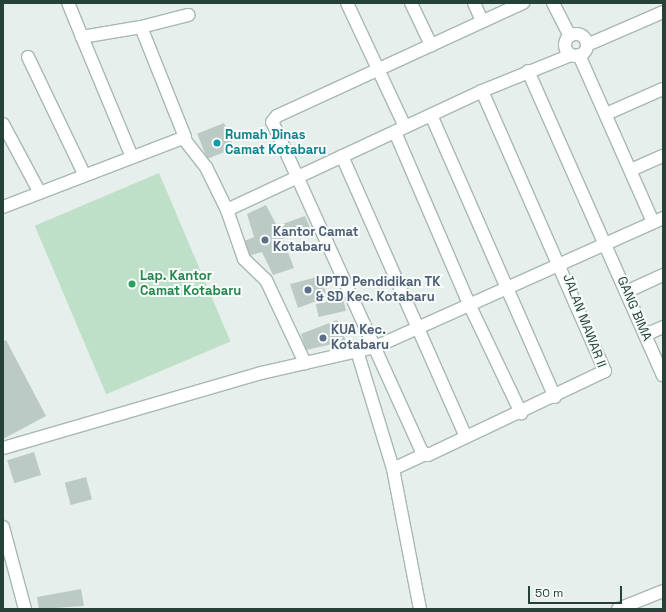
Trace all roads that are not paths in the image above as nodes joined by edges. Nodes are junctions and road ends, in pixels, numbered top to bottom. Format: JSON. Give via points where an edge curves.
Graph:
{"nodes":[{"id":1,"x":68,"y":3,"type":"edge"},
{"id":2,"x":347,"y":3,"type":"edge"},
{"id":3,"x":411,"y":3,"type":"edge"},
{"id":4,"x":474,"y":3,"type":"edge"},
{"id":5,"x":523,"y":3,"type":"edge"},
{"id":6,"x":553,"y":3,"type":"edge"},
{"id":7,"x":663,"y":12,"type":"edge"},
{"id":8,"x":188,"y":15,"type":"dead end"},
{"id":9,"x":482,"y":22,"type":"junction"},
{"id":10,"x":141,"y":27,"type":"junction"},
{"id":11,"x":569,"y":35,"type":"junction"},
{"id":12,"x":82,"y":37,"type":"junction"},
{"id":13,"x":586,"y":44,"type":"junction"},
{"id":14,"x":431,"y":45,"type":"junction"},
{"id":15,"x":575,"y":55,"type":"junction"},
{"id":16,"x":28,"y":57,"type":"dead end"},
{"id":17,"x":378,"y":69,"type":"junction"},
{"id":18,"x":528,"y":71,"type":"junction"},
{"id":19,"x":663,"y":89,"type":"edge"},
{"id":20,"x":482,"y":91,"type":"junction"},
{"id":21,"x":606,"y":114,"type":"junction"},
{"id":22,"x":431,"y":115,"type":"junction"},
{"id":23,"x":3,"y":124,"type":"edge"},
{"id":24,"x":400,"y":129,"type":"junction"},
{"id":25,"x":184,"y":139,"type":"junction"},
{"id":26,"x":131,"y":155,"type":"junction"},
{"id":27,"x":342,"y":156,"type":"junction"},
{"id":28,"x":663,"y":156,"type":"edge"},
{"id":29,"x":631,"y":170,"type":"junction"},
{"id":30,"x":84,"y":174,"type":"junction"},
{"id":31,"x":297,"y":177,"type":"junction"},
{"id":32,"x":40,"y":193,"type":"junction"},
{"id":33,"x":3,"y":207,"type":"edge"},
{"id":34,"x":227,"y":210,"type":"junction"},
{"id":35,"x":658,"y":220,"type":"edge"},
{"id":36,"x":606,"y":243,"type":"junction"},
{"id":37,"x":561,"y":264,"type":"junction"},
{"id":38,"x":663,"y":275,"type":"edge"},
{"id":39,"x":507,"y":288,"type":"junction"},
{"id":40,"x":626,"y":292,"type":"junction"},
{"id":41,"x":470,"y":306,"type":"junction"},
{"id":42,"x":418,"y":327,"type":"junction"},
{"id":43,"x":663,"y":327,"type":"edge"},
{"id":44,"x":645,"y":335,"type":"junction"},
{"id":45,"x":375,"y":346,"type":"junction"},
{"id":46,"x":357,"y":351,"type":"junction"},
{"id":47,"x":305,"y":363,"type":"junction"},
{"id":48,"x":663,"y":375,"type":"edge"},
{"id":49,"x":555,"y":396,"type":"junction"},
{"id":50,"x":521,"y":413,"type":"junction"},
{"id":51,"x":466,"y":437,"type":"junction"},
{"id":52,"x":3,"y":448,"type":"edge"},
{"id":53,"x":425,"y":454,"type":"junction"},
{"id":54,"x":393,"y":469,"type":"junction"},
{"id":55,"x":3,"y":527,"type":"edge"},
{"id":56,"x":663,"y":591,"type":"edge"},
{"id":57,"x":25,"y":609,"type":"edge"},
{"id":58,"x":420,"y":609,"type":"edge"},
{"id":59,"x":618,"y":609,"type":"edge"}],
"edges":[{"from":1,"to":12,"type":"street"},
{"from":2,"to":17,"type":"street"},
{"from":3,"to":14,"type":"street"},
{"from":4,"to":9,"type":"street"},
{"from":5,"to":9,"type":"street"},
{"from":6,"to":11,"type":"street"},
{"from":7,"to":13,"type":"street"},
{"from":8,"to":10,"type":"street"},
{"from":9,"to":14,"type":"street"},
{"from":10,"to":12,"type":"street"},
{"from":10,"to":25,"type":"street","via":[[186,134]]},
{"from":11,"to":13,"type":"street","via":[[584,37]]},
{"from":11,"to":15,"type":"street","via":[[565,42]]},
{"from":12,"to":26,"type":"street"},
{"from":13,"to":15,"type":"street"},
{"from":14,"to":17,"type":"street"},
{"from":15,"to":18,"type":"street"},
{"from":15,"to":21,"type":"street"},
{"from":16,"to":30,"type":"street"},
{"from":17,"to":24,"type":"street"},
{"from":17,"to":31,"type":"street","via":[[274,119],[272,122]]},
{"from":18,"to":20,"type":"street"},
{"from":18,"to":36,"type":"street","name":"GANG BIMA"},
{"from":19,"to":21,"type":"street"},
{"from":20,"to":22,"type":"street"},
{"from":20,"to":37,"type":"street"},
{"from":21,"to":29,"type":"street"},
{"from":22,"to":24,"type":"street"},
{"from":22,"to":39,"type":"street"},
{"from":23,"to":32,"type":"street"},
{"from":24,"to":27,"type":"street"},
{"from":24,"to":41,"type":"street"},
{"from":25,"to":26,"type":"street"},
{"from":25,"to":34,"type":"street","via":[[206,167]]},
{"from":26,"to":30,"type":"street"},
{"from":27,"to":31,"type":"street"},
{"from":27,"to":42,"type":"street"},
{"from":28,"to":29,"type":"street"},
{"from":29,"to":35,"type":"street"},
{"from":30,"to":32,"type":"street"},
{"from":31,"to":34,"type":"street"},
{"from":31,"to":45,"type":"street"},
{"from":32,"to":33,"type":"street"},
{"from":34,"to":47,"type":"street","via":[[244,259],[266,280]]},
{"from":35,"to":36,"type":"street"},
{"from":36,"to":37,"type":"street"},
{"from":36,"to":40,"type":"street","name":"GANG BIMA"},
{"from":37,"to":39,"type":"street"},
{"from":37,"to":49,"type":"street","name":"JALAN MAWAR II","via":[[605,371]]},
{"from":38,"to":40,"type":"street"},
{"from":39,"to":41,"type":"street"},
{"from":39,"to":49,"type":"street"},
{"from":40,"to":44,"type":"street","name":"GANG BIMA"},
{"from":41,"to":42,"type":"street"},
{"from":41,"to":50,"type":"street"},
{"from":42,"to":45,"type":"street"},
{"from":42,"to":51,"type":"street"},
{"from":43,"to":44,"type":"street"},
{"from":44,"to":48,"type":"street","name":"GANG BIMA"},
{"from":45,"to":46,"type":"street"},
{"from":45,"to":53,"type":"street"},
{"from":46,"to":47,"type":"street"},
{"from":46,"to":54,"type":"street"},
{"from":47,"to":52,"type":"street"},
{"from":49,"to":50,"type":"street"},
{"from":50,"to":51,"type":"street"},
{"from":51,"to":53,"type":"street"},
{"from":53,"to":54,"type":"street"},
{"from":54,"to":58,"type":"street"},
{"from":55,"to":57,"type":"street"},
{"from":56,"to":59,"type":"street"}]}
